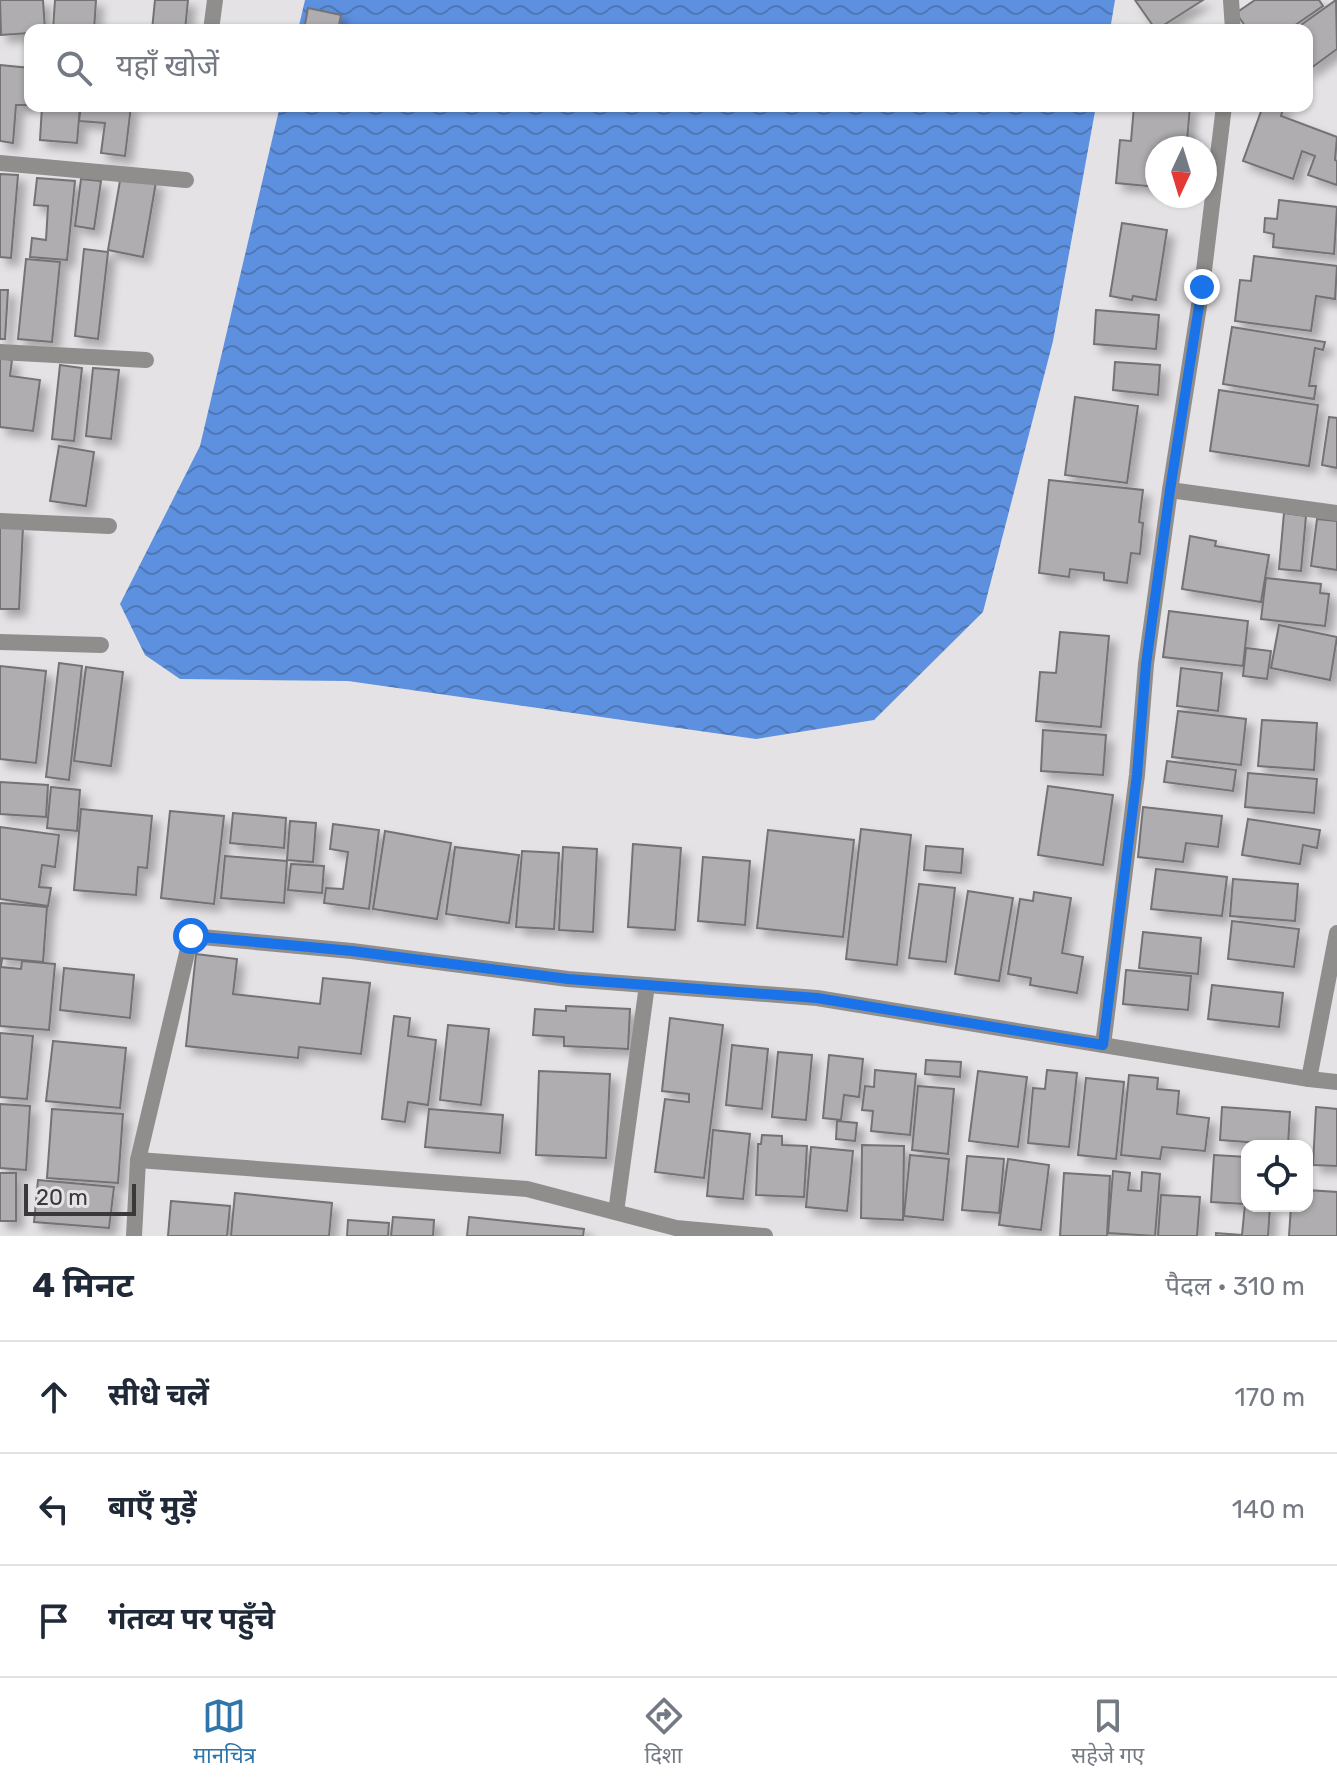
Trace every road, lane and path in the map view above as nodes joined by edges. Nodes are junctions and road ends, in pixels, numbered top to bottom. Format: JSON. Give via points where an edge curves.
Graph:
{"nodes":[{"id":1,"x":215,"y":0,"type":"edge"},
{"id":2,"x":1231,"y":0,"type":"edge"},
{"id":3,"x":212,"y":24,"type":"edge"},
{"id":4,"x":1233,"y":24,"type":"edge"},
{"id":5,"x":1223,"y":112,"type":"edge"},
{"id":6,"x":0,"y":163,"type":"edge"},
{"id":7,"x":186,"y":180,"type":"dead end"},
{"id":8,"x":0,"y":352,"type":"edge"},
{"id":9,"x":146,"y":360,"type":"dead end"},
{"id":10,"x":1170,"y":490,"type":"junction"},
{"id":11,"x":1337,"y":513,"type":"edge"},
{"id":12,"x":0,"y":521,"type":"edge"},
{"id":13,"x":109,"y":526,"type":"dead end"},
{"id":14,"x":0,"y":642,"type":"edge"},
{"id":15,"x":101,"y":645,"type":"dead end"},
{"id":16,"x":1337,"y":933,"type":"edge"},
{"id":17,"x":647,"y":985,"type":"junction"},
{"id":18,"x":1103,"y":1045,"type":"junction"},
{"id":19,"x":1309,"y":1079,"type":"junction"},
{"id":20,"x":1337,"y":1082,"type":"edge"},
{"id":21,"x":138,"y":1160,"type":"junction"},
{"id":22,"x":616,"y":1212,"type":"junction"},
{"id":23,"x":644,"y":1228,"type":"edge"},
{"id":24,"x":134,"y":1236,"type":"edge"},
{"id":25,"x":765,"y":1236,"type":"edge"}],
"edges":[{"from":1,"to":3,"type":"street"},
{"from":2,"to":4,"type":"street"},
{"from":5,"to":10,"type":"street"},
{"from":6,"to":7,"type":"street"},
{"from":8,"to":9,"type":"street"},
{"from":10,"to":11,"type":"street"},
{"from":10,"to":18,"type":"street"},
{"from":12,"to":13,"type":"street"},
{"from":14,"to":15,"type":"street"},
{"from":16,"to":19,"type":"street"},
{"from":17,"to":18,"type":"street","via":[[817,998]]},
{"from":17,"to":21,"type":"street","via":[[191,936]]},
{"from":17,"to":22,"type":"street"},
{"from":18,"to":19,"type":"street"},
{"from":19,"to":20,"type":"street"},
{"from":21,"to":22,"type":"street","via":[[527,1189]]},
{"from":21,"to":24,"type":"street"},
{"from":22,"to":23,"type":"street"},
{"from":23,"to":25,"type":"street"}]}
